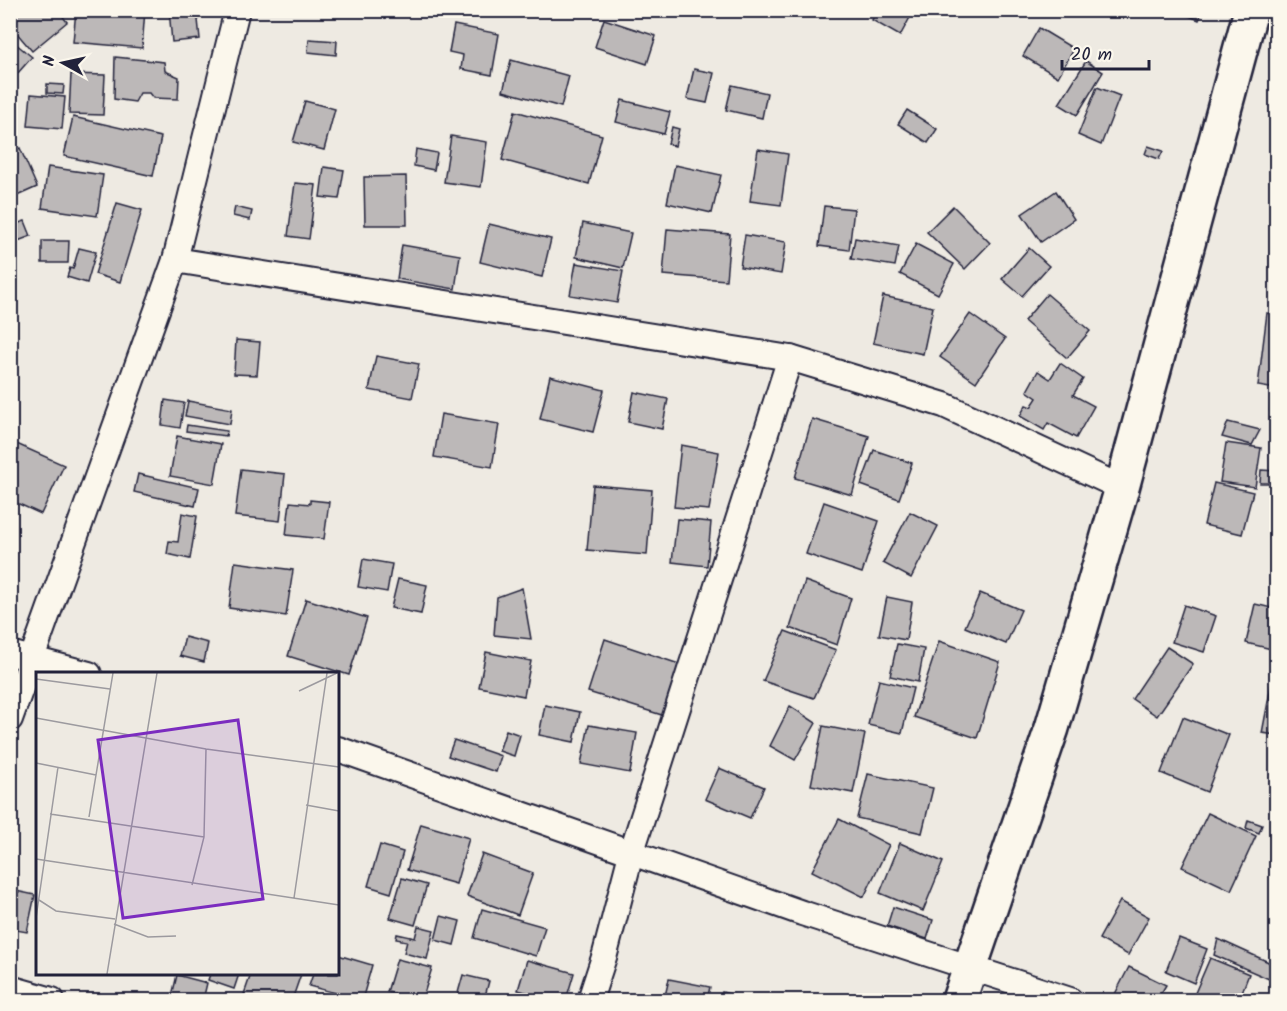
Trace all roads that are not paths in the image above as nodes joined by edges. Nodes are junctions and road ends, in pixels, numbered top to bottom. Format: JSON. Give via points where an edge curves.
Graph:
{"nodes":[{"id":1,"x":237,"y":10,"type":"edge"},
{"id":2,"x":1251,"y":10,"type":"edge"},
{"id":3,"x":175,"y":260,"type":"junction"},
{"id":4,"x":790,"y":358,"type":"junction"},
{"id":5,"x":1122,"y":488,"type":"junction"},
{"id":6,"x":20,"y":655,"type":"edge"},
{"id":7,"x":81,"y":672,"type":"edge"},
{"id":8,"x":10,"y":719,"type":"edge"},
{"id":9,"x":339,"y":749,"type":"edge"},
{"id":10,"x":631,"y":854,"type":"junction"},
{"id":11,"x":969,"y":968,"type":"junction"},
{"id":12,"x":10,"y":988,"type":"edge"},
{"id":13,"x":52,"y":1000,"type":"edge"},
{"id":14,"x":590,"y":1000,"type":"edge"},
{"id":15,"x":959,"y":1000,"type":"edge"},
{"id":16,"x":1070,"y":1000,"type":"edge"}],
"edges":[{"from":1,"to":3,"type":"street"},
{"from":2,"to":5,"type":"street"},
{"from":3,"to":4,"type":"street"},
{"from":3,"to":6,"type":"street"},
{"from":4,"to":5,"type":"street","via":[[944,405]]},
{"from":4,"to":10,"type":"street"},
{"from":5,"to":11,"type":"street","via":[[1052,728]]},
{"from":6,"to":7,"type":"street"},
{"from":6,"to":8,"type":"street"},
{"from":9,"to":10,"type":"street"},
{"from":10,"to":11,"type":"street"},
{"from":10,"to":14,"type":"street"},
{"from":11,"to":15,"type":"street"},
{"from":11,"to":16,"type":"street"},
{"from":12,"to":13,"type":"street"}]}
